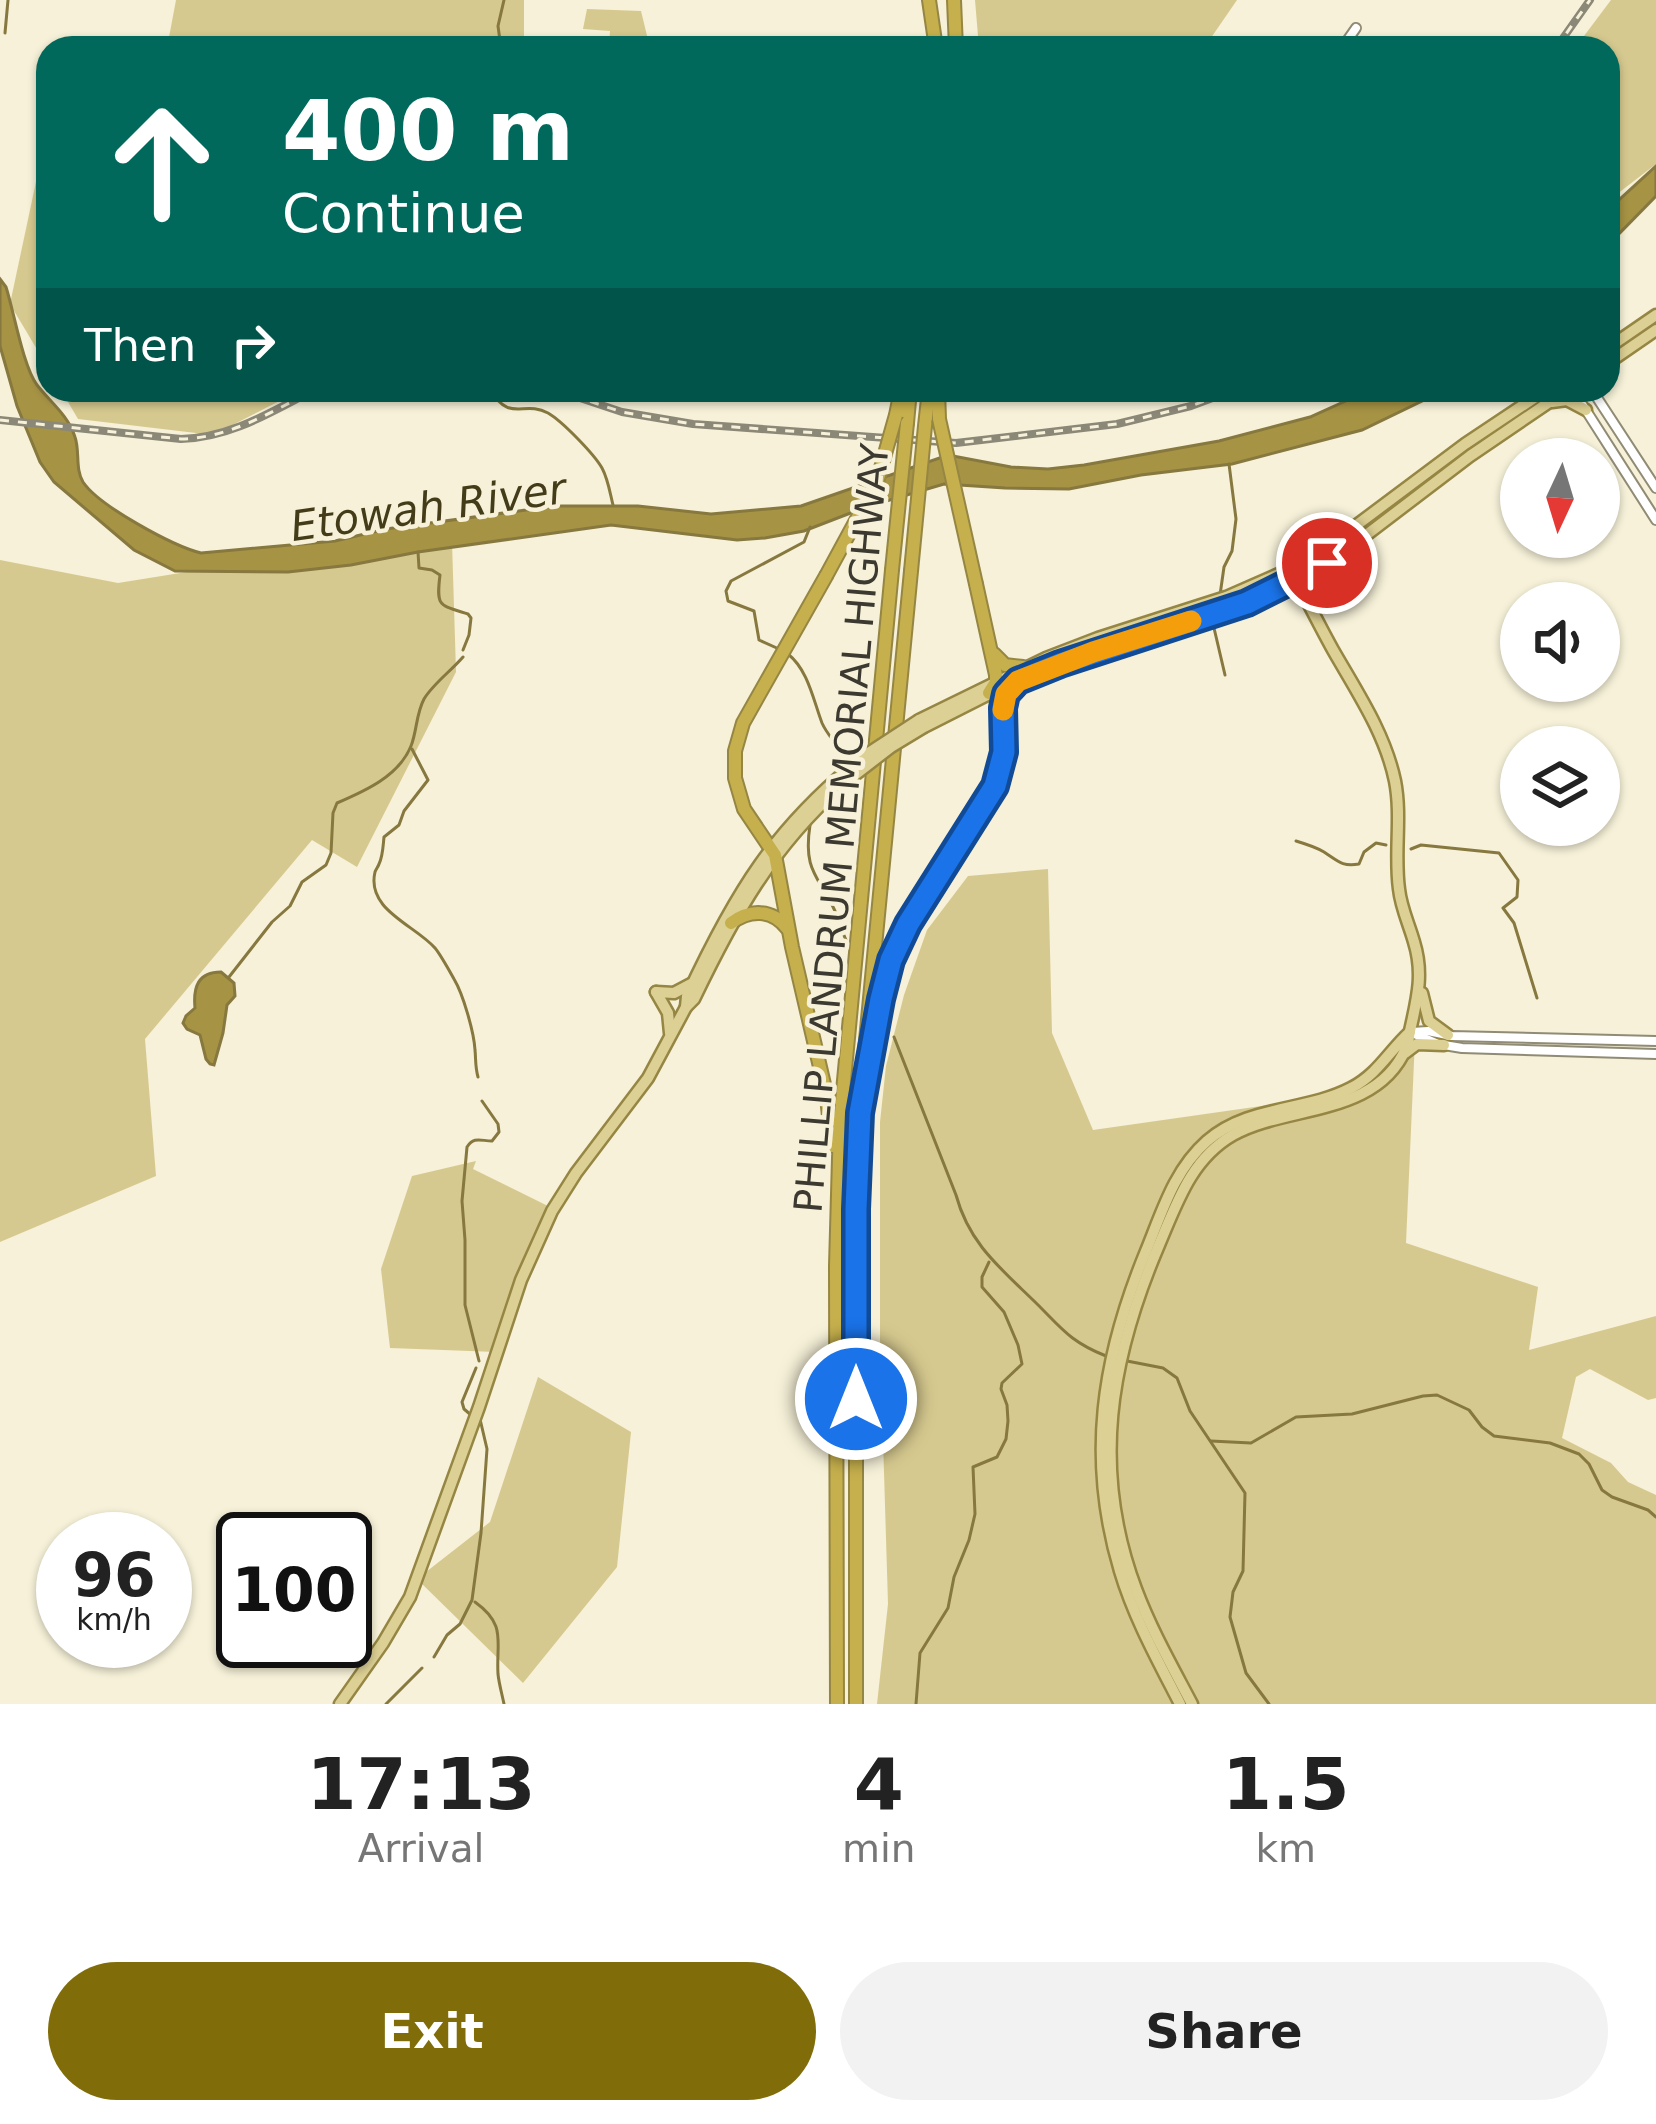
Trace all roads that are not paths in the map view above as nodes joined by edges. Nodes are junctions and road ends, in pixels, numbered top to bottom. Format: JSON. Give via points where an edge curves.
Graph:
{"nodes":[{"id":1,"x":932,"y":0,"type":"edge"},
{"id":2,"x":954,"y":0,"type":"edge"},
{"id":3,"x":1356,"y":28,"type":"dead end"},
{"id":4,"x":935,"y":36,"type":"edge"},
{"id":5,"x":956,"y":36,"type":"edge"},
{"id":6,"x":1350,"y":36,"type":"edge"},
{"id":7,"x":1656,"y":315,"type":"edge"},
{"id":8,"x":1656,"y":331,"type":"edge"},
{"id":9,"x":1620,"y":340,"type":"edge"},
{"id":10,"x":1620,"y":355,"type":"edge"},
{"id":11,"x":903,"y":402,"type":"edge"},
{"id":12,"x":931,"y":402,"type":"edge"},
{"id":13,"x":936,"y":402,"type":"edge"},
{"id":14,"x":1539,"y":402,"type":"edge"},
{"id":15,"x":1571,"y":402,"type":"edge"},
{"id":16,"x":1580,"y":402,"type":"edge"},
{"id":17,"x":1600,"y":402,"type":"edge"},
{"id":18,"x":1586,"y":410,"type":"junction"},
{"id":19,"x":901,"y":419,"type":"junction"},
{"id":20,"x":1656,"y":488,"type":"edge"},
{"id":21,"x":1656,"y":520,"type":"edge"},
{"id":22,"x":1293,"y":575,"type":"junction"},
{"id":23,"x":1264,"y":596,"type":"junction"},
{"id":24,"x":1317,"y":621,"type":"junction"},
{"id":25,"x":993,"y":652,"type":"junction"},
{"id":26,"x":1021,"y":674,"type":"junction"},
{"id":27,"x":997,"y":680,"type":"junction"},
{"id":28,"x":983,"y":692,"type":"junction"},
{"id":29,"x":1003,"y":708,"type":"junction"},
{"id":30,"x":770,"y":854,"type":"junction"},
{"id":31,"x":731,"y":923,"type":"junction"},
{"id":32,"x":790,"y":932,"type":"junction"},
{"id":33,"x":694,"y":982,"type":"junction"},
{"id":34,"x":1420,"y":984,"type":"junction"},
{"id":35,"x":686,"y":1007,"type":"junction"},
{"id":36,"x":1410,"y":1032,"type":"junction"},
{"id":37,"x":670,"y":1038,"type":"junction"},
{"id":38,"x":1446,"y":1040,"type":"junction"},
{"id":39,"x":1656,"y":1041,"type":"edge"},
{"id":40,"x":1656,"y":1054,"type":"edge"},
{"id":41,"x":1402,"y":1055,"type":"junction"},
{"id":42,"x":1300,"y":1109,"type":"junction"},
{"id":43,"x":860,"y":1113,"type":"junction"},
{"id":44,"x":836,"y":1266,"type":"junction"},
{"id":45,"x":1172,"y":1676,"type":"junction"},
{"id":46,"x":340,"y":1704,"type":"edge"},
{"id":47,"x":837,"y":1704,"type":"edge"},
{"id":48,"x":856,"y":1704,"type":"edge"},
{"id":49,"x":1180,"y":1704,"type":"edge"},
{"id":50,"x":1192,"y":1704,"type":"edge"}],
"edges":[{"from":1,"to":4,"type":"highway"},
{"from":2,"to":5,"type":"highway"},
{"from":3,"to":6,"type":"street"},
{"from":7,"to":9,"type":"main road"},
{"from":8,"to":10,"type":"main road"},
{"from":11,"to":19,"type":"highway","name":"PHILLIP LANDRUM MEMORIAL HIGHWAY"},
{"from":12,"to":43,"type":"highway","name":"PHILLIP LANDRUM MEMORIAL HIGHWAY","bridge":true},
{"from":13,"to":25,"type":"highway","bridge":true},
{"from":14,"to":22,"type":"main road","via":[[1340,555]]},
{"from":15,"to":18,"type":"main road"},
{"from":16,"to":18,"type":"street"},
{"from":17,"to":20,"type":"street"},
{"from":18,"to":21,"type":"street"},
{"from":19,"to":30,"type":"highway","bridge":true,"via":[[877,482],[742,723],[734,760],[739,795]]},
{"from":19,"to":44,"type":"highway","name":"PHILLIP LANDRUM MEMORIAL HIGHWAY","bridge":true,"via":[[846,1039]]},
{"from":22,"to":23,"type":"main road"},
{"from":22,"to":24,"type":"main road"},
{"from":22,"to":26,"type":"main road","via":[[1096,638]]},
{"from":23,"to":24,"type":"main road","via":[[1299,600]]},
{"from":23,"to":26,"type":"main road"},
{"from":24,"to":34,"type":"main road","via":[[1392,769],[1399,888]]},
{"from":25,"to":26,"type":"highway"},
{"from":25,"to":27,"type":"highway"},
{"from":26,"to":27,"type":"main road"},
{"from":26,"to":28,"type":"main road"},
{"from":26,"to":29,"type":"highway"},
{"from":27,"to":28,"type":"highway"},
{"from":28,"to":29,"type":"highway"},
{"from":28,"to":30,"type":"main road","bridge":true,"via":[[921,723],[843,778]]},
{"from":29,"to":43,"type":"highway","via":[[995,786],[891,960]]},
{"from":30,"to":31,"type":"main road"},
{"from":30,"to":32,"type":"highway"},
{"from":30,"to":33,"type":"main road","via":[[722,922]]},
{"from":31,"to":32,"type":"highway","via":[[761,912]]},
{"from":31,"to":35,"type":"main road"},
{"from":32,"to":44,"type":"highway","via":[[830,1115]]},
{"from":33,"to":35,"type":"main road"},
{"from":33,"to":37,"type":"main road","via":[[656,992]]},
{"from":34,"to":36,"type":"main road"},
{"from":34,"to":38,"type":"main road","via":[[1429,1021]]},
{"from":35,"to":37,"type":"main road"},
{"from":36,"to":38,"type":"street"},
{"from":36,"to":41,"type":"main road"},
{"from":36,"to":42,"type":"main road","via":[[1367,1078]]},
{"from":37,"to":46,"type":"main road","via":[[552,1211],[410,1597]]},
{"from":38,"to":39,"type":"street"},
{"from":38,"to":40,"type":"street","via":[[1462,1048]]},
{"from":38,"to":41,"type":"main road"},
{"from":41,"to":42,"type":"main road","via":[[1368,1089],[1330,1108]]},
{"from":42,"to":45,"type":"main road","via":[[1247,1117],[1209,1140],[1178,1174],[1129,1292],[1106,1375],[1103,1482],[1120,1572]]},
{"from":43,"to":48,"type":"highway","name":"PHILLIP LANDRUM MEMORIAL HIGHWAY"},
{"from":44,"to":47,"type":"highway","name":"PHILLIP LANDRUM MEMORIAL HIGHWAY"},
{"from":45,"to":49,"type":"main road"},
{"from":45,"to":50,"type":"main road"}]}
